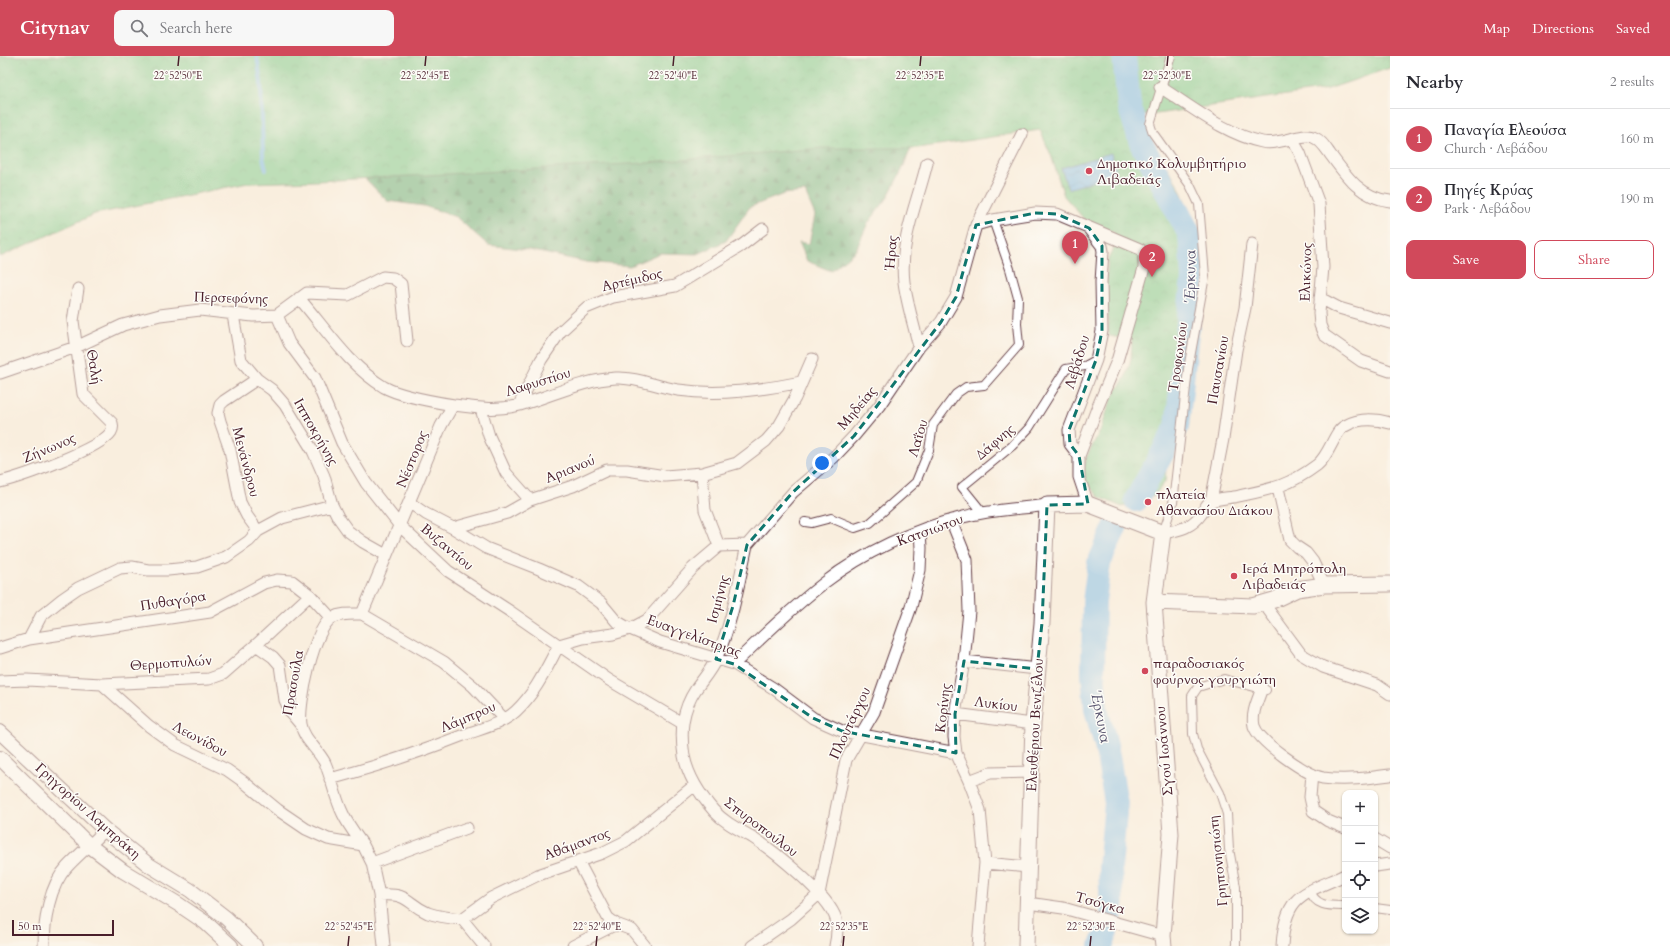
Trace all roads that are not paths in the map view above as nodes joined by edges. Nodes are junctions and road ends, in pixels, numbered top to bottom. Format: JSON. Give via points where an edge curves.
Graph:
{"nodes":[{"id":1,"x":1171,"y":56,"type":"edge"},
{"id":2,"x":1160,"y":87,"type":"junction"},
{"id":3,"x":1022,"y":134,"type":"dead end"},
{"id":4,"x":1292,"y":139,"type":"junction"},
{"id":5,"x":927,"y":163,"type":"dead end"},
{"id":6,"x":1390,"y":201,"type":"edge"},
{"id":7,"x":993,"y":220,"type":"junction"},
{"id":8,"x":976,"y":225,"type":"junction"},
{"id":9,"x":763,"y":228,"type":"dead end"},
{"id":10,"x":1089,"y":228,"type":"junction"},
{"id":11,"x":1252,"y":244,"type":"dead end"},
{"id":12,"x":78,"y":289,"type":"dead end"},
{"id":13,"x":299,"y":298,"type":"junction"},
{"id":14,"x":1320,"y":298,"type":"junction"},
{"id":15,"x":234,"y":315,"type":"junction"},
{"id":16,"x":277,"y":315,"type":"junction"},
{"id":17,"x":1390,"y":324,"type":"edge"},
{"id":18,"x":407,"y":340,"type":"dead end"},
{"id":19,"x":76,"y":347,"type":"junction"},
{"id":20,"x":919,"y":347,"type":"junction"},
{"id":21,"x":812,"y":359,"type":"dead end"},
{"id":22,"x":1096,"y":360,"type":"junction"},
{"id":23,"x":1390,"y":371,"type":"edge"},
{"id":24,"x":0,"y":373,"type":"edge"},
{"id":25,"x":257,"y":378,"type":"junction"},
{"id":26,"x":801,"y":382,"type":"junction"},
{"id":27,"x":453,"y":404,"type":"junction"},
{"id":28,"x":519,"y":405,"type":"junction"},
{"id":29,"x":481,"y":409,"type":"junction"},
{"id":30,"x":1390,"y":423,"type":"edge"},
{"id":31,"x":107,"y":437,"type":"joint"},
{"id":32,"x":1079,"y":456,"type":"junction"},
{"id":33,"x":702,"y":473,"type":"junction"},
{"id":34,"x":0,"y":482,"type":"edge"},
{"id":35,"x":1278,"y":488,"type":"junction"},
{"id":36,"x":530,"y":500,"type":"junction"},
{"id":37,"x":1211,"y":502,"type":"junction"},
{"id":38,"x":410,"y":503,"type":"junction"},
{"id":39,"x":1088,"y":504,"type":"junction"},
{"id":40,"x":332,"y":505,"type":"junction"},
{"id":41,"x":1046,"y":505,"type":"junction"},
{"id":42,"x":983,"y":513,"type":"junction"},
{"id":43,"x":951,"y":520,"type":"junction"},
{"id":44,"x":805,"y":522,"type":"dead end"},
{"id":45,"x":400,"y":526,"type":"junction"},
{"id":46,"x":453,"y":528,"type":"junction"},
{"id":47,"x":258,"y":531,"type":"junction"},
{"id":48,"x":920,"y":531,"type":"junction"},
{"id":49,"x":1163,"y":533,"type":"junction"},
{"id":50,"x":747,"y":545,"type":"junction"},
{"id":51,"x":719,"y":546,"type":"junction"},
{"id":52,"x":386,"y":555,"type":"junction"},
{"id":53,"x":1390,"y":584,"type":"edge"},
{"id":54,"x":1324,"y":585,"type":"junction"},
{"id":55,"x":310,"y":595,"type":"junction"},
{"id":56,"x":1154,"y":602,"type":"junction"},
{"id":57,"x":1264,"y":604,"type":"junction"},
{"id":58,"x":362,"y":614,"type":"junction"},
{"id":59,"x":331,"y":618,"type":"junction"},
{"id":60,"x":630,"y":629,"type":"junction"},
{"id":61,"x":29,"y":639,"type":"junction"},
{"id":62,"x":256,"y":645,"type":"junction"},
{"id":63,"x":559,"y":645,"type":"junction"},
{"id":64,"x":0,"y":648,"type":"edge"},
{"id":65,"x":716,"y":659,"type":"junction"},
{"id":66,"x":964,"y":662,"type":"junction"},
{"id":67,"x":734,"y":664,"type":"junction"},
{"id":68,"x":1037,"y":669,"type":"junction"},
{"id":69,"x":0,"y":681,"type":"edge"},
{"id":70,"x":102,"y":684,"type":"junction"},
{"id":71,"x":1265,"y":689,"type":"joint"},
{"id":72,"x":1390,"y":694,"type":"edge"},
{"id":73,"x":954,"y":714,"type":"junction"},
{"id":74,"x":504,"y":719,"type":"junction"},
{"id":75,"x":682,"y":723,"type":"junction"},
{"id":76,"x":1033,"y":724,"type":"junction"},
{"id":77,"x":301,"y":725,"type":"junction"},
{"id":78,"x":0,"y":732,"type":"edge"},
{"id":79,"x":863,"y":735,"type":"junction"},
{"id":80,"x":956,"y":753,"type":"junction"},
{"id":81,"x":0,"y":758,"type":"edge"},
{"id":82,"x":1032,"y":772,"type":"junction"},
{"id":83,"x":1312,"y":774,"type":"junction"},
{"id":84,"x":1390,"y":775,"type":"edge"},
{"id":85,"x":330,"y":779,"type":"junction"},
{"id":86,"x":969,"y":781,"type":"junction"},
{"id":87,"x":695,"y":785,"type":"junction"},
{"id":88,"x":1342,"y":827,"type":"edge"},
{"id":89,"x":467,"y":828,"type":"dead end"},
{"id":90,"x":105,"y":830,"type":"junction"},
{"id":91,"x":1378,"y":841,"type":"edge"},
{"id":92,"x":90,"y":846,"type":"junction"},
{"id":93,"x":363,"y":846,"type":"junction"},
{"id":94,"x":1390,"y":848,"type":"edge"},
{"id":95,"x":578,"y":861,"type":"junction"},
{"id":96,"x":372,"y":863,"type":"junction"},
{"id":97,"x":986,"y":863,"type":"junction"},
{"id":98,"x":1390,"y":864,"type":"edge"},
{"id":99,"x":1378,"y":866,"type":"edge"},
{"id":100,"x":1029,"y":867,"type":"junction"},
{"id":101,"x":1342,"y":877,"type":"edge"},
{"id":102,"x":1310,"y":890,"type":"junction"},
{"id":103,"x":819,"y":894,"type":"junction"},
{"id":104,"x":379,"y":895,"type":"junction"},
{"id":105,"x":1028,"y":903,"type":"junction"},
{"id":106,"x":1342,"y":906,"type":"edge"},
{"id":107,"x":1378,"y":908,"type":"edge"},
{"id":108,"x":1390,"y":910,"type":"edge"},
{"id":109,"x":462,"y":919,"type":"junction"},
{"id":110,"x":616,"y":924,"type":"junction"},
{"id":111,"x":1163,"y":941,"type":"edge"},
{"id":112,"x":44,"y":946,"type":"edge"},
{"id":113,"x":231,"y":946,"type":"edge"},
{"id":114,"x":255,"y":946,"type":"edge"},
{"id":115,"x":384,"y":946,"type":"edge"},
{"id":116,"x":484,"y":946,"type":"edge"},
{"id":117,"x":573,"y":946,"type":"edge"},
{"id":118,"x":645,"y":946,"type":"edge"},
{"id":119,"x":752,"y":946,"type":"edge"},
{"id":120,"x":835,"y":946,"type":"edge"},
{"id":121,"x":978,"y":946,"type":"edge"},
{"id":122,"x":1026,"y":946,"type":"edge"},
{"id":123,"x":1236,"y":946,"type":"edge"},
{"id":124,"x":1282,"y":946,"type":"edge"}],
"edges":[{"from":1,"to":2,"type":"street","name":"Τροφωνίου"},
{"from":2,"to":4,"type":"street","via":[[1233,132],[1263,142],[1277,143]]},
{"from":2,"to":49,"type":"street","name":"Τροφωνίου","via":[[1150,124],[1153,133],[1190,185],[1199,204],[1205,276],[1188,369],[1173,503]]},
{"from":3,"to":8,"type":"street","name":"Μηδείας"},
{"from":4,"to":6,"type":"street","via":[[1312,136],[1320,141],[1353,184],[1367,194]]},
{"from":4,"to":14,"type":"street","name":"Ελικώνος","via":[[1300,153],[1318,204],[1324,267]]},
{"from":5,"to":20,"type":"street","name":"Ήρας","via":[[909,228],[904,259],[904,282]]},
{"from":7,"to":8,"type":"street"},
{"from":7,"to":10,"type":"street","via":[[1035,213],[1057,214]]},
{"from":7,"to":44,"type":"street","name":"Λαΐου","via":[[1018,298],[1019,345],[984,385],[966,387],[956,394],[933,425],[929,450],[916,482],[870,523],[855,528],[831,518],[812,523]]},
{"from":8,"to":20,"type":"street","name":"Μηδείας","via":[[956,297],[941,322]]},
{"from":9,"to":28,"type":"street","name":"Αρτέμιδος","via":[[741,246],[675,286],[613,297],[586,308],[560,332],[541,360]]},
{"from":10,"to":22,"type":"street","name":"Λεβάδου","via":[[1104,251],[1101,282],[1102,331]]},
{"from":10,"to":32,"type":"street","name":"Λεβάδου","via":[[1140,249],[1144,254],[1144,268],[1117,361]]},
{"from":11,"to":37,"type":"street","name":"Παυσανίου","via":[[1245,308]]},
{"from":12,"to":19,"type":"street","name":"Θαλή","via":[[74,321]]},
{"from":13,"to":16,"type":"street","name":"Περσεφόνης"},
{"from":13,"to":18,"type":"street","name":"Περσεφόνης","via":[[307,293],[348,295],[383,277],[393,278],[401,284]]},
{"from":13,"to":27,"type":"street","name":"Λαφυστίου","via":[[354,363],[385,387],[428,401]]},
{"from":14,"to":17,"type":"street","via":[[1339,308]]},
{"from":14,"to":23,"type":"street","name":"Ελικώνος","via":[[1320,325],[1324,335],[1361,362]]},
{"from":15,"to":16,"type":"street","name":"Περσεφόνης"},
{"from":15,"to":19,"type":"street","name":"Περσεφόνης","via":[[200,310],[160,315],[123,324]]},
{"from":15,"to":25,"type":"street","name":"Ιπποκρήνης","via":[[241,360]]},
{"from":16,"to":45,"type":"street","name":"Βυζαντίου","via":[[289,343],[315,378],[346,450],[366,483]]},
{"from":19,"to":24,"type":"street","name":"Περσεφόνης"},
{"from":19,"to":31,"type":"street","name":"Θαλή","via":[[83,394],[112,423],[113,428]]},
{"from":20,"to":50,"type":"street","name":"Μηδείας","via":[[879,406],[854,436],[794,492]]},
{"from":21,"to":26,"type":"street","name":"Αριανού"},
{"from":22,"to":32,"type":"street","name":"Λεβάδου","via":[[1069,430],[1070,444]]},
{"from":22,"to":42,"type":"street","name":"Δάφνης","via":[[1084,366],[1066,369],[1029,428],[1012,446],[962,487]]},
{"from":25,"to":40,"type":"street","name":"Ιπποκρήνης","via":[[272,390],[285,406],[313,451],[324,476]]},
{"from":25,"to":47,"type":"street","name":"Μενάνδρου","via":[[224,401],[218,412],[230,450],[240,502]]},
{"from":26,"to":28,"type":"street","name":"Λαφυστίου","via":[[751,391],[711,392],[677,390],[624,378],[598,379]]},
{"from":26,"to":33,"type":"street","name":"Αριανού","via":[[783,419],[766,441],[737,463]]},
{"from":27,"to":29,"type":"street","name":"Λαφυστίου"},
{"from":27,"to":38,"type":"street","name":"Νέστορος","via":[[441,426]]},
{"from":28,"to":29,"type":"street","name":"Λαφυστίου"},
{"from":29,"to":36,"type":"street","via":[[489,436],[506,473]]},
{"from":30,"to":35,"type":"street","via":[[1375,420],[1344,426],[1319,464]]},
{"from":31,"to":34,"type":"street","name":"Ζήνωνος","via":[[73,456]]},
{"from":32,"to":39,"type":"street","name":"Λεβάδου","via":[[1080,477]]},
{"from":33,"to":36,"type":"street","name":"Αριανού","via":[[665,476],[627,470],[607,470],[573,486]]},
{"from":33,"to":51,"type":"street","via":[[705,510]]},
{"from":35,"to":37,"type":"street"},
{"from":35,"to":54,"type":"street","via":[[1290,540],[1313,562]]},
{"from":36,"to":46,"type":"street","name":"Αριανού","via":[[507,512]]},
{"from":37,"to":49,"type":"street","via":[[1194,523],[1181,530]]},
{"from":38,"to":45,"type":"street","name":"Νέστορος"},
{"from":38,"to":46,"type":"street","name":"Ευαγγελίστριας"},
{"from":39,"to":41,"type":"main road","name":"Κατσιώτου"},
{"from":39,"to":49,"type":"main road","name":"Κατσιώτου"},
{"from":40,"to":47,"type":"street","via":[[282,518]]},
{"from":40,"to":52,"type":"street","name":"Ιπποκρήνης","via":[[348,531]]},
{"from":41,"to":42,"type":"street","name":"Κατσιώτου"},
{"from":41,"to":68,"type":"main road","name":"Ελευθέριου Βενιζέλου","via":[[1042,623]]},
{"from":42,"to":43,"type":"street","name":"Κατσιώτου"},
{"from":43,"to":48,"type":"street","name":"Κατσιώτου"},
{"from":43,"to":66,"type":"street","name":"Κορίνης","via":[[967,560],[969,611]]},
{"from":45,"to":52,"type":"street"},
{"from":45,"to":63,"type":"street","name":"Βυζαντίου","via":[[448,571]]},
{"from":46,"to":60,"type":"street","name":"Ευαγγελίστριας","via":[[486,548],[578,586],[601,603],[616,621]]},
{"from":47,"to":61,"type":"street","via":[[249,541],[226,556],[197,567],[168,570],[120,568],[78,588],[41,616]]},
{"from":48,"to":67,"type":"street","name":"Κατσιώτου","via":[[866,555],[824,583]]},
{"from":48,"to":79,"type":"street","name":"Πλουτάρχου","via":[[920,570],[911,607],[874,712]]},
{"from":49,"to":56,"type":"main road","name":"Σγού Ιωάννου"},
{"from":50,"to":51,"type":"street"},
{"from":50,"to":65,"type":"street","name":"Ισμήνης","via":[[733,606]]},
{"from":51,"to":60,"type":"street","via":[[693,568],[647,620]]},
{"from":52,"to":58,"type":"street"},
{"from":53,"to":54,"type":"main road"},
{"from":54,"to":57,"type":"main road","via":[[1297,589]]},
{"from":55,"to":59,"type":"street","name":"Πυθαγόρα"},
{"from":55,"to":61,"type":"street","name":"Πυθαγόρα","via":[[292,581],[277,580],[264,583],[210,612]]},
{"from":55,"to":62,"type":"street","name":"Θερμοπυλών"},
{"from":56,"to":57,"type":"main road","via":[[1253,606]]},
{"from":56,"to":111,"type":"main road","name":"Σγού Ιωάννου","via":[[1171,834]]},
{"from":57,"to":72,"type":"street","via":[[1301,654],[1322,667],[1377,685]]},
{"from":58,"to":59,"type":"street","via":[[346,614]]},
{"from":58,"to":74,"type":"street","via":[[444,662],[474,686]]},
{"from":59,"to":77,"type":"street","name":"Πρασούλα","via":[[322,627],[311,658],[301,707]]},
{"from":60,"to":63,"type":"street"},
{"from":60,"to":65,"type":"street","name":"Ευαγγελίστριας","via":[[660,642]]},
{"from":61,"to":64,"type":"street","name":"Πυθαγόρα"},
{"from":62,"to":70,"type":"street","name":"Θερμοπυλών","via":[[223,674],[209,679]]},
{"from":62,"to":77,"type":"street","via":[[280,665],[285,700]]},
{"from":63,"to":74,"type":"street","name":"Λάμπρου","via":[[530,696]]},
{"from":63,"to":75,"type":"street","name":"Βυζαντίου","via":[[608,680]]},
{"from":65,"to":67,"type":"street","name":"Ευαγγελίστριας"},
{"from":65,"to":75,"type":"street","name":"Σπυροπούλου","via":[[686,707]]},
{"from":66,"to":68,"type":"street"},
{"from":66,"to":73,"type":"street","name":"Κορίνης"},
{"from":67,"to":79,"type":"street","name":"Ευαγγελίστριας","via":[[774,688],[814,718],[842,731]]},
{"from":68,"to":76,"type":"main road","name":"Ελευθέριου Βενιζέλου"},
{"from":69,"to":70,"type":"street"},
{"from":70,"to":93,"type":"street","name":"Λεωνίδου","via":[[149,726],[175,745],[233,774],[278,810],[306,828],[328,839]]},
{"from":71,"to":83,"type":"street","via":[[1253,716],[1256,731],[1279,754]]},
{"from":71,"to":123,"type":"street","name":"Γρηπονησιώτη","via":[[1224,679],[1198,687],[1192,696],[1193,734],[1197,749],[1220,793],[1227,814],[1236,887]]},
{"from":73,"to":76,"type":"street","name":"Λυκίου"},
{"from":73,"to":80,"type":"street","name":"Κορίνης"},
{"from":74,"to":85,"type":"street","name":"Λάμπρου","via":[[422,752]]},
{"from":75,"to":87,"type":"street","name":"Σπυροπούλου","via":[[684,757]]},
{"from":76,"to":82,"type":"main road","name":"Ελευθέριου Βενιζέλου"},
{"from":77,"to":85,"type":"street","name":"Πρασούλα","via":[[324,762]]},
{"from":78,"to":90,"type":"street","name":"Γρηγορίου Λαμπράκη"},
{"from":79,"to":80,"type":"street"},
{"from":79,"to":103,"type":"street","name":"Πλουτάρχου","via":[[846,760]]},
{"from":80,"to":86,"type":"street","name":"Κορίνης"},
{"from":81,"to":92,"type":"street","name":"Γρηγορίου Λαμπράκη"},
{"from":82,"to":86,"type":"street","via":[[990,773]]},
{"from":82,"to":100,"type":"main road","name":"Ελευθέριου Βενιζέλου"},
{"from":83,"to":84,"type":"street","via":[[1339,779]]},
{"from":83,"to":88,"type":"street","via":[[1310,797],[1313,811]]},
{"from":85,"to":93,"type":"street","name":"Πρασούλα","via":[[344,815]]},
{"from":86,"to":97,"type":"street","name":"Κορίνης","via":[[980,810]]},
{"from":87,"to":95,"type":"street","name":"Αθάμαντος","via":[[626,841],[602,854]]},
{"from":87,"to":103,"type":"street","name":"Σπυροπούλου","via":[[714,811],[731,826],[772,852]]},
{"from":89,"to":96,"type":"street"},
{"from":90,"to":92,"type":"street"},
{"from":90,"to":114,"type":"street","name":"Γρηγορίου Λαμπράκη","via":[[149,865],[190,890],[226,918]]},
{"from":91,"to":94,"type":"street"},
{"from":92,"to":112,"type":"street","via":[[66,868],[51,896]]},
{"from":92,"to":113,"type":"street","name":"Γρηγορίου Λαμπράκη","via":[[123,871],[206,923]]},
{"from":93,"to":96,"type":"street"},
{"from":95,"to":109,"type":"street","name":"Αθάμαντος","via":[[538,875],[491,898]]},
{"from":95,"to":110,"type":"street","via":[[608,918]]},
{"from":96,"to":104,"type":"street"},
{"from":97,"to":100,"type":"street"},
{"from":97,"to":121,"type":"street","name":"Κορίνης"},
{"from":98,"to":99,"type":"street"},
{"from":100,"to":105,"type":"main road","name":"Ελευθέριου Βενιζέλου"},
{"from":101,"to":102,"type":"street"},
{"from":102,"to":106,"type":"street","via":[[1312,897],[1321,905]]},
{"from":102,"to":124,"type":"street","via":[[1298,897],[1290,909],[1283,927]]},
{"from":103,"to":119,"type":"street","via":[[791,919]]},
{"from":103,"to":120,"type":"street","name":"Σπυροπούλου","via":[[836,919],[838,935]]},
{"from":104,"to":109,"type":"street","via":[[407,898],[426,912]]},
{"from":104,"to":115,"type":"street"},
{"from":105,"to":111,"type":"street","name":"Τσόγκα","via":[[1063,908]]},
{"from":105,"to":122,"type":"main road","name":"Ελευθέριου Βενιζέλου"},
{"from":107,"to":108,"type":"street"},
{"from":109,"to":116,"type":"street"},
{"from":110,"to":117,"type":"street"},
{"from":110,"to":118,"type":"street","via":[[636,933]]}]}
